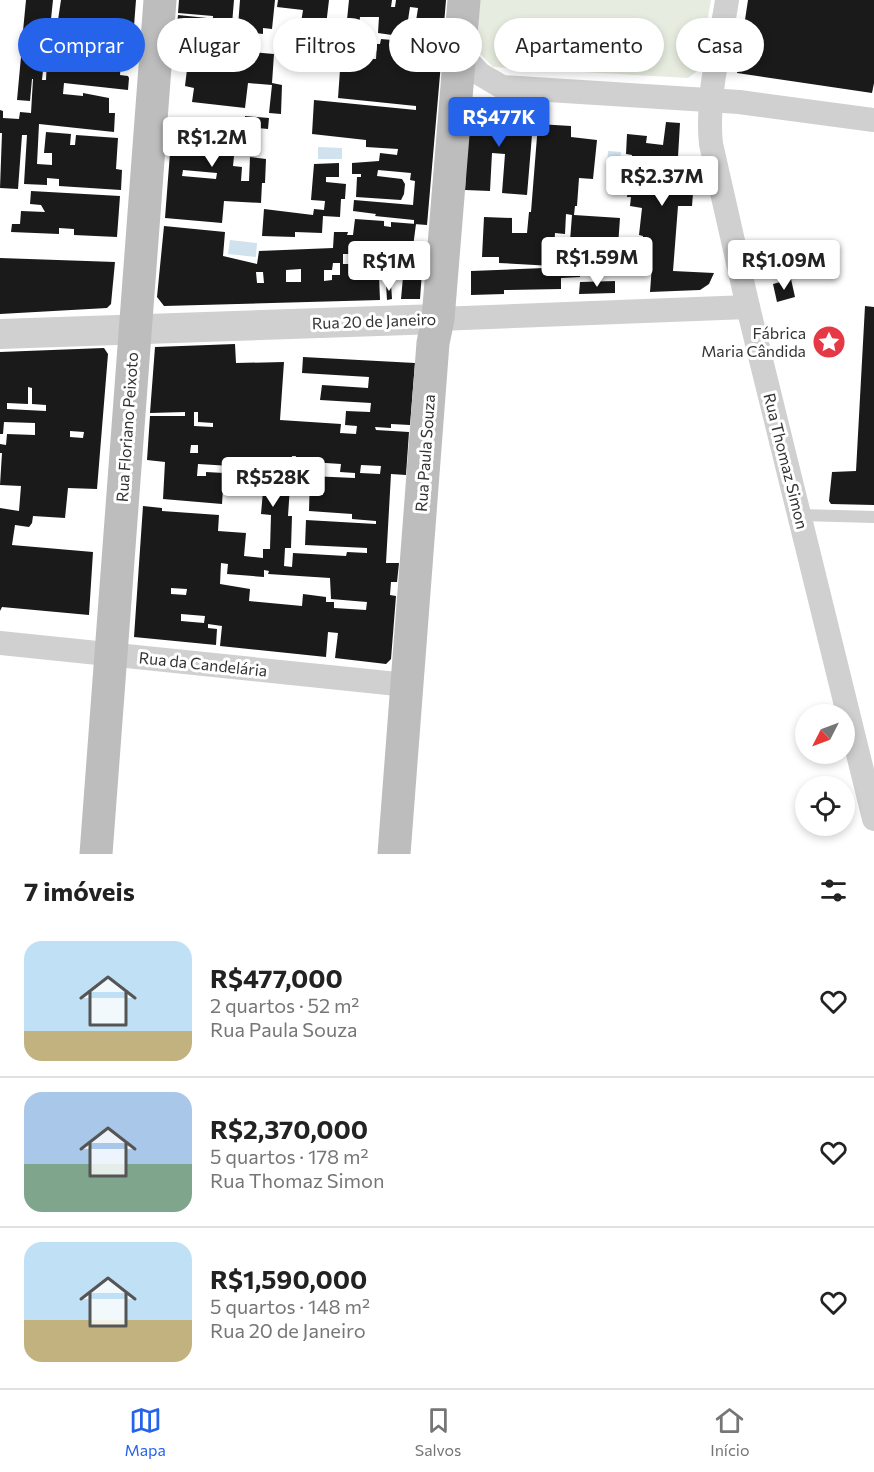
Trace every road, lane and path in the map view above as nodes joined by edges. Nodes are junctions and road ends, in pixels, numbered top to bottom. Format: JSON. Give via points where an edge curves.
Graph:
{"nodes":[{"id":1,"x":160,"y":0,"type":"edge"},
{"id":2,"x":464,"y":0,"type":"edge"},
{"id":3,"x":727,"y":0,"type":"edge"},
{"id":4,"x":463,"y":18,"type":"edge"},
{"id":5,"x":458,"y":72,"type":"edge"},
{"id":6,"x":478,"y":72,"type":"edge"},
{"id":7,"x":711,"y":101,"type":"junction"},
{"id":8,"x":874,"y":120,"type":"edge"},
{"id":9,"x":748,"y":307,"type":"junction"},
{"id":10,"x":438,"y":319,"type":"junction"},
{"id":11,"x":134,"y":329,"type":"junction"},
{"id":12,"x":0,"y":334,"type":"edge"},
{"id":13,"x":800,"y":515,"type":"junction"},
{"id":14,"x":874,"y":518,"type":"edge"},
{"id":15,"x":0,"y":643,"type":"edge"},
{"id":16,"x":110,"y":654,"type":"junction"},
{"id":17,"x":407,"y":685,"type":"junction"},
{"id":18,"x":874,"y":819,"type":"edge"},
{"id":19,"x":96,"y":854,"type":"edge"},
{"id":20,"x":394,"y":854,"type":"edge"}],
"edges":[{"from":1,"to":11,"type":"main road","name":"Rua Floriano Peixoto"},
{"from":2,"to":4,"type":"main road","name":"Rua Paula Souza"},
{"from":3,"to":7,"type":"street","name":"Rua Thomaz Simon"},
{"from":5,"to":10,"type":"main road","name":"Rua Paula Souza"},
{"from":6,"to":7,"type":"street","via":[[502,87]]},
{"from":7,"to":8,"type":"street"},
{"from":7,"to":9,"type":"street","name":"Rua Thomaz Simon","via":[[711,144]]},
{"from":9,"to":10,"type":"street","name":"Rua 20 de Janeiro"},
{"from":9,"to":13,"type":"street","name":"Rua Thomaz Simon"},
{"from":10,"to":11,"type":"street","name":"Rua 20 de Janeiro"},
{"from":10,"to":17,"type":"main road","name":"Rua Paula Souza"},
{"from":11,"to":12,"type":"street","name":"Rua 20 de Janeiro"},
{"from":11,"to":16,"type":"main road","name":"Rua Floriano Peixoto"},
{"from":13,"to":14,"type":"lane"},
{"from":13,"to":18,"type":"street","name":"Rua Thomaz Simon"},
{"from":15,"to":16,"type":"street","name":"Rua da Candelária"},
{"from":16,"to":17,"type":"street","name":"Rua da Candelária"},
{"from":16,"to":19,"type":"main road","name":"Rua Floriano Peixoto"},
{"from":17,"to":20,"type":"main road","name":"Rua Paula Souza"}]}
